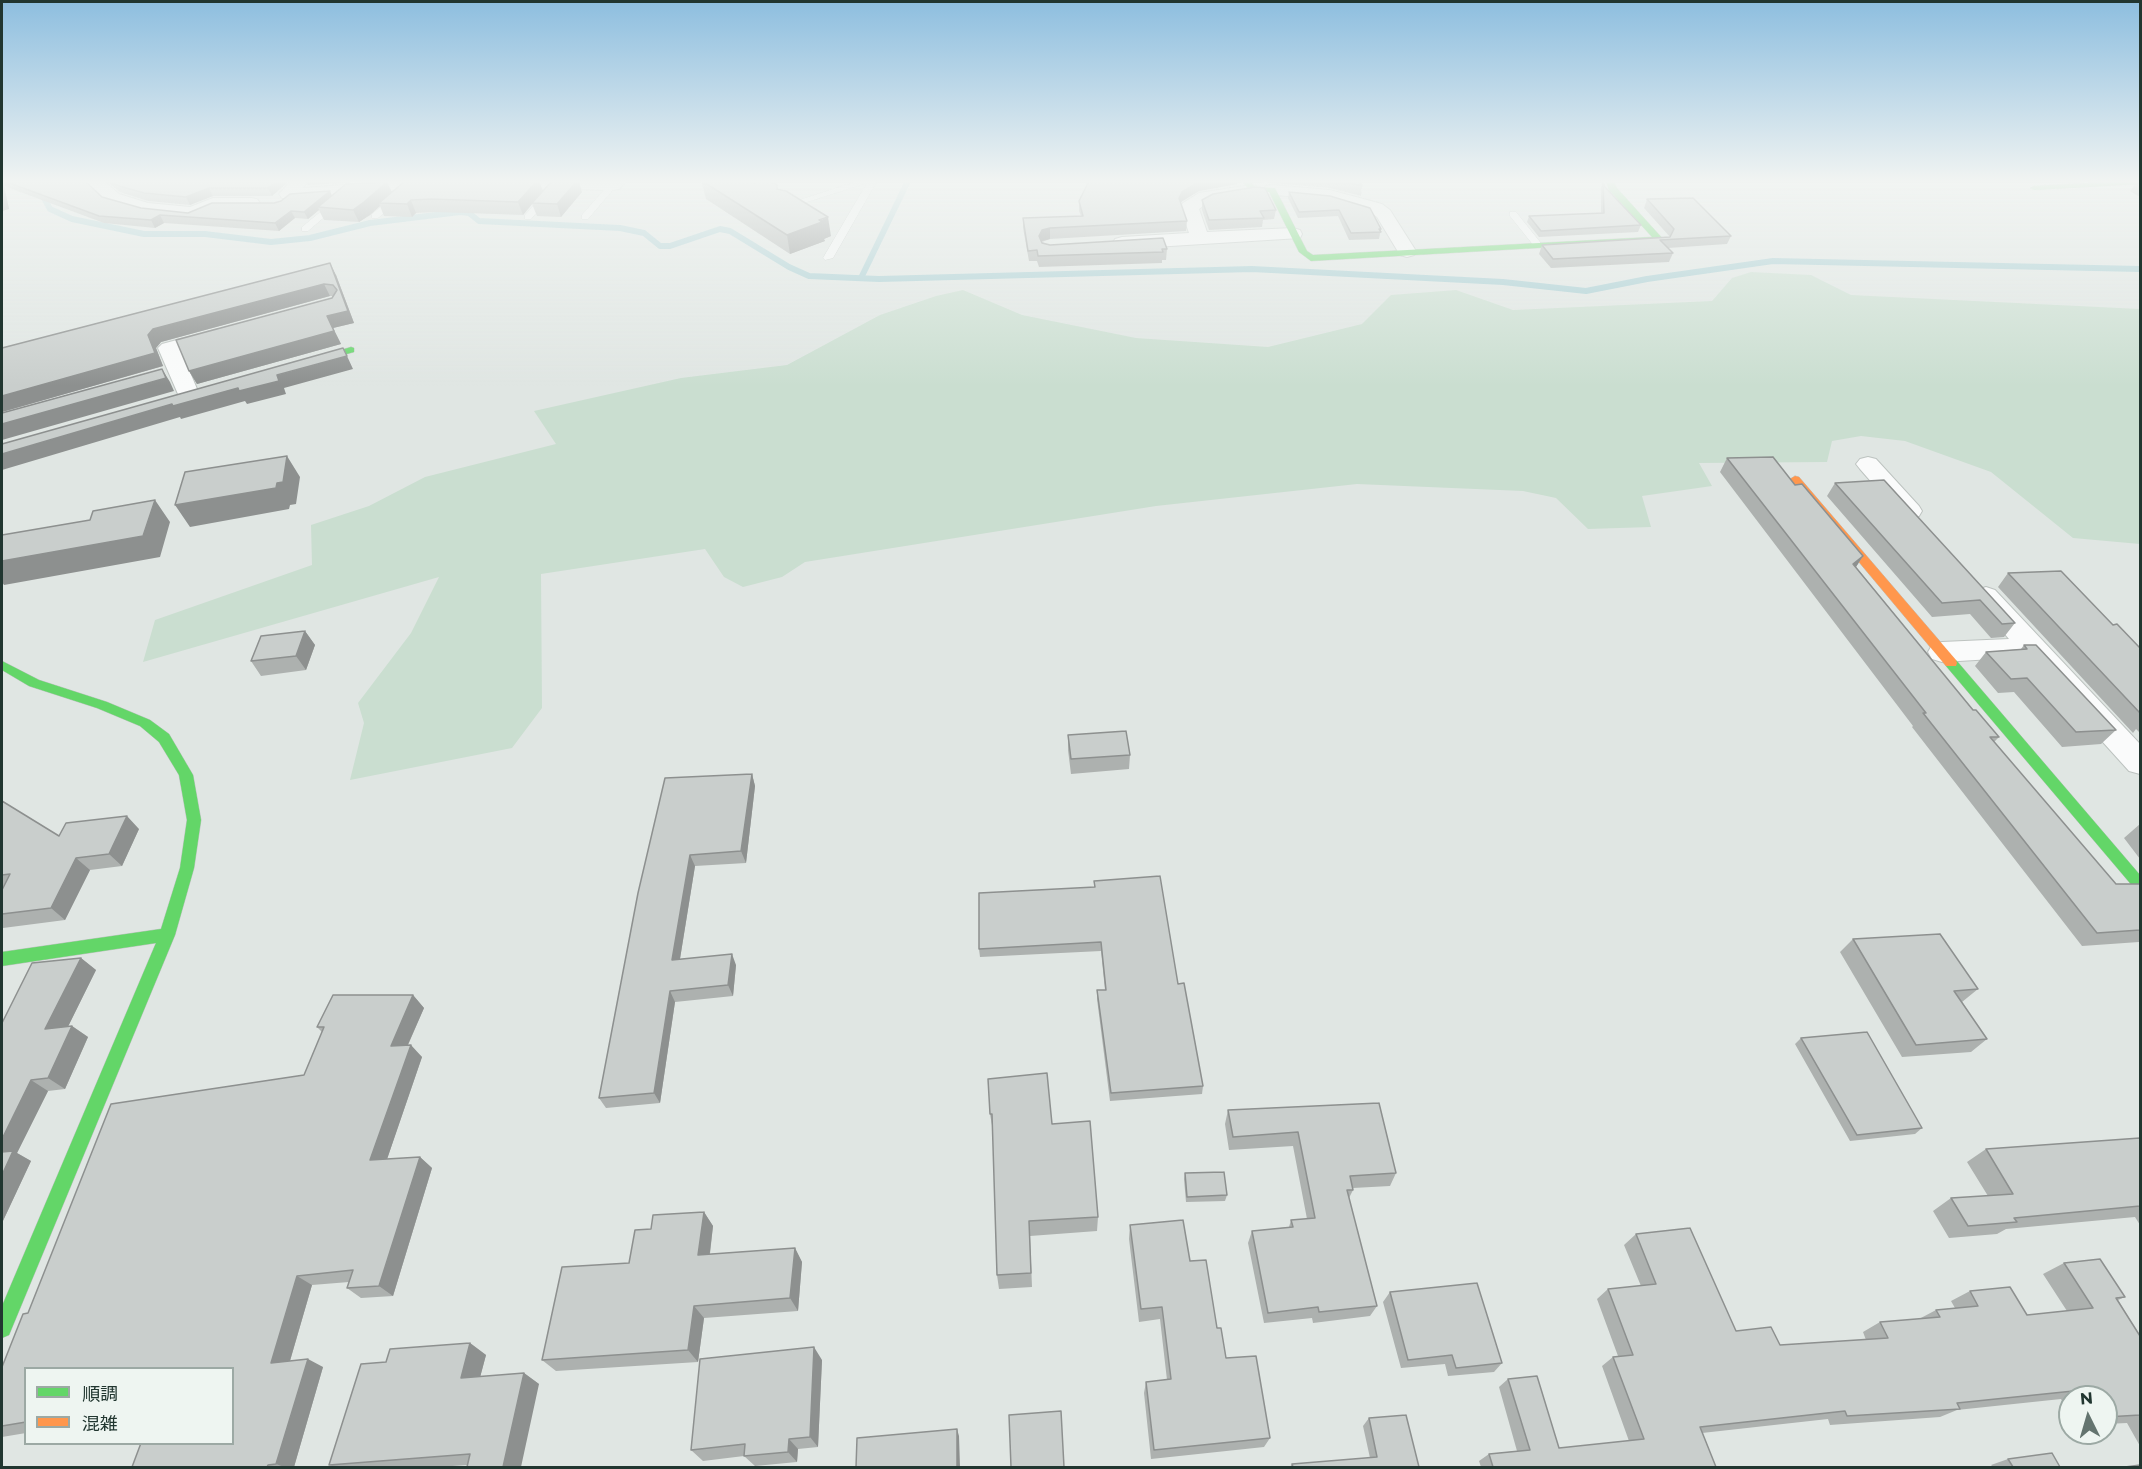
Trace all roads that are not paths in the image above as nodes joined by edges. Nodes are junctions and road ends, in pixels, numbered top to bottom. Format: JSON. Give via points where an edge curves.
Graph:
{"nodes":[{"id":1,"x":833,"y":250,"type":"edge"},
{"id":2,"x":1302,"y":250,"type":"edge"},
{"id":3,"x":1434,"y":250,"type":"edge"},
{"id":4,"x":1407,"y":251,"type":"joint"},
{"id":5,"x":828,"y":258,"type":"dead end"},
{"id":6,"x":239,"y":329,"type":"edge"},
{"id":7,"x":351,"y":350,"type":"dead end"},
{"id":8,"x":293,"y":366,"type":"edge"},
{"id":9,"x":178,"y":370,"type":"junction"},
{"id":10,"x":156,"y":376,"type":"edge"},
{"id":11,"x":190,"y":396,"type":"edge"},
{"id":12,"x":1868,"y":464,"type":"dead end"},
{"id":13,"x":1795,"y":479,"type":"dead end"},
{"id":14,"x":1931,"y":534,"type":"edge"},
{"id":15,"x":1970,"y":577,"type":"edge"},
{"id":16,"x":2032,"y":647,"type":"junction"},
{"id":17,"x":1942,"y":652,"type":"junction"},
{"id":18,"x":2,"y":665,"type":"edge"},
{"id":19,"x":2140,"y":763,"type":"edge"},
{"id":20,"x":2140,"y":885,"type":"edge"},
{"id":21,"x":167,"y":935,"type":"junction"},
{"id":22,"x":20,"y":966,"type":"edge"},
{"id":23,"x":2,"y":1328,"type":"edge"}],
"edges":[{"from":1,"to":5,"type":"lane"},
{"from":2,"to":4,"type":"street","via":[[1311,258]]},
{"from":3,"to":4,"type":"street"},
{"from":6,"to":9,"type":"street","via":[[169,348]]},
{"from":7,"to":8,"type":"street"},
{"from":9,"to":10,"type":"street"},
{"from":9,"to":11,"type":"street"},
{"from":12,"to":14,"type":"street"},
{"from":13,"to":17,"type":"street"},
{"from":15,"to":16,"type":"street"},
{"from":16,"to":17,"type":"street"},
{"from":16,"to":19,"type":"street"},
{"from":17,"to":20,"type":"street"},
{"from":18,"to":21,"type":"street","via":[[34,683],[145,723],[164,738],[186,775],[194,820],[187,868]]},
{"from":21,"to":22,"type":"street"},
{"from":21,"to":23,"type":"street"}]}
